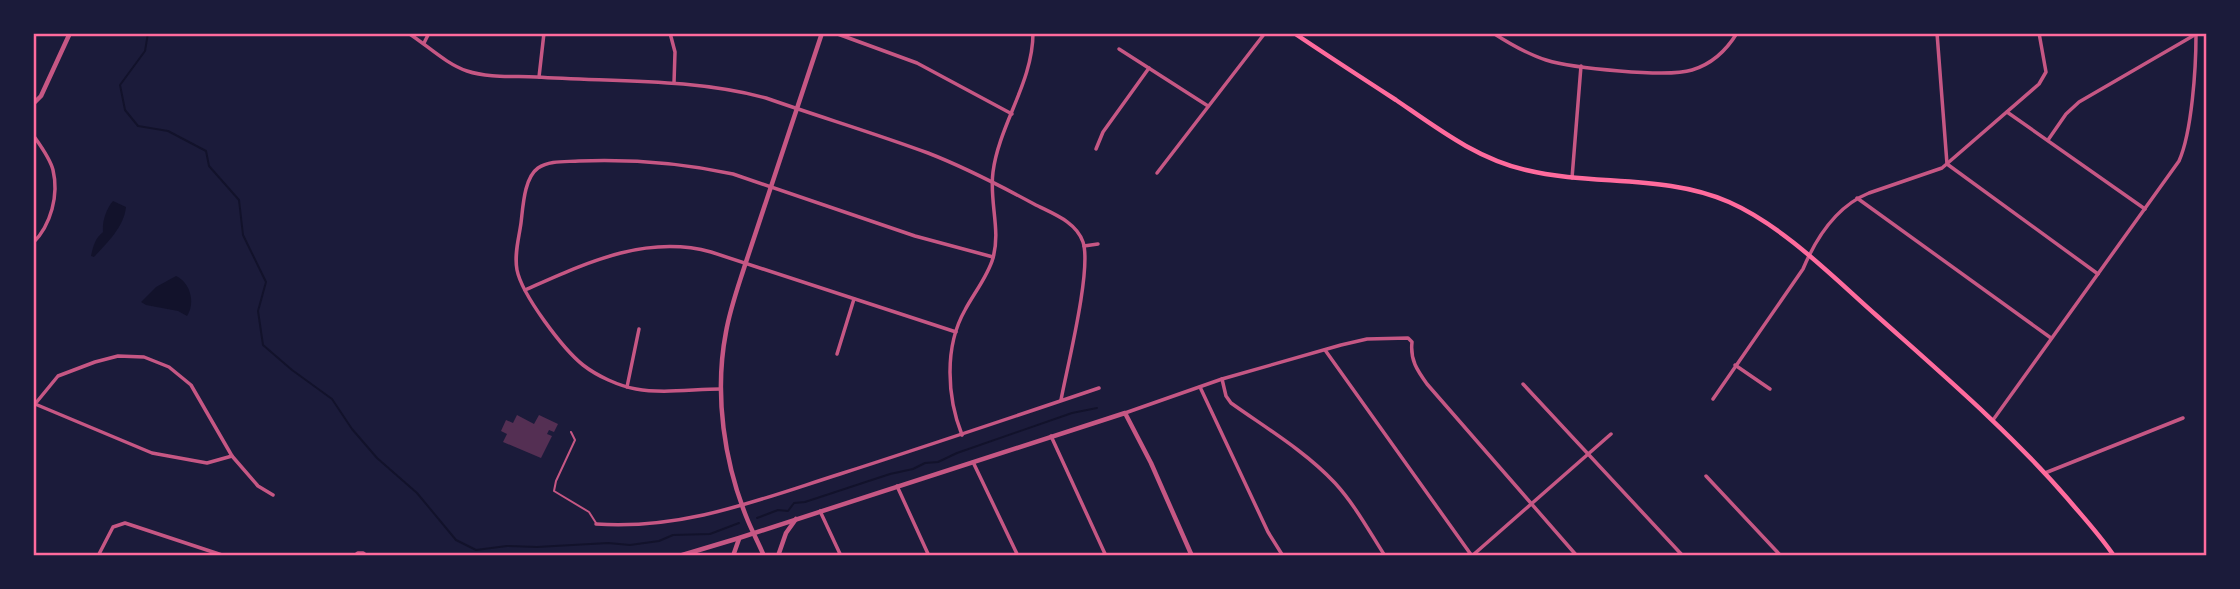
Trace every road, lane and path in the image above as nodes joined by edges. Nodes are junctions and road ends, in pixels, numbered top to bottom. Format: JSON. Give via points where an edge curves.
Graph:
{"nodes":[{"id":1,"x":71,"y":33,"type":"edge"},
{"id":2,"x":408,"y":33,"type":"edge"},
{"id":3,"x":429,"y":33,"type":"edge"},
{"id":4,"x":544,"y":33,"type":"edge"},
{"id":5,"x":670,"y":33,"type":"edge"},
{"id":6,"x":822,"y":33,"type":"edge"},
{"id":7,"x":835,"y":33,"type":"edge"},
{"id":8,"x":1033,"y":33,"type":"edge"},
{"id":9,"x":1265,"y":33,"type":"edge"},
{"id":10,"x":1294,"y":33,"type":"edge"},
{"id":11,"x":1493,"y":33,"type":"edge"},
{"id":12,"x":1737,"y":33,"type":"edge"},
{"id":13,"x":1937,"y":33,"type":"edge"},
{"id":14,"x":2039,"y":33,"type":"edge"},
{"id":15,"x":2197,"y":34,"type":"edge"},
{"id":16,"x":424,"y":43,"type":"junction"},
{"id":17,"x":1119,"y":49,"type":"dead end"},
{"id":18,"x":1581,"y":66,"type":"junction"},
{"id":19,"x":1149,"y":68,"type":"junction"},
{"id":20,"x":539,"y":78,"type":"junction"},
{"id":21,"x":674,"y":83,"type":"junction"},
{"id":22,"x":33,"y":104,"type":"edge"},
{"id":23,"x":1208,"y":106,"type":"junction"},
{"id":24,"x":797,"y":109,"type":"junction"},
{"id":25,"x":2007,"y":112,"type":"junction"},
{"id":26,"x":1012,"y":114,"type":"junction"},
{"id":27,"x":33,"y":135,"type":"edge"},
{"id":28,"x":2048,"y":140,"type":"junction"},
{"id":29,"x":1096,"y":149,"type":"dead end"},
{"id":30,"x":1947,"y":164,"type":"junction"},
{"id":31,"x":1157,"y":173,"type":"dead end"},
{"id":32,"x":1572,"y":178,"type":"junction"},
{"id":33,"x":992,"y":181,"type":"junction"},
{"id":34,"x":771,"y":188,"type":"junction"},
{"id":35,"x":1857,"y":198,"type":"junction"},
{"id":36,"x":2145,"y":209,"type":"junction"},
{"id":37,"x":33,"y":243,"type":"edge"},
{"id":38,"x":1098,"y":244,"type":"dead end"},
{"id":39,"x":1084,"y":246,"type":"junction"},
{"id":40,"x":1808,"y":256,"type":"junction"},
{"id":41,"x":993,"y":257,"type":"junction"},
{"id":42,"x":744,"y":265,"type":"junction"},
{"id":43,"x":2098,"y":274,"type":"junction"},
{"id":44,"x":525,"y":290,"type":"junction"},
{"id":45,"x":854,"y":299,"type":"junction"},
{"id":46,"x":639,"y":329,"type":"dead end"},
{"id":47,"x":956,"y":332,"type":"junction"},
{"id":48,"x":2052,"y":339,"type":"junction"},
{"id":49,"x":1325,"y":350,"type":"junction"},
{"id":50,"x":837,"y":354,"type":"dead end"},
{"id":51,"x":1735,"y":365,"type":"junction"},
{"id":52,"x":1222,"y":379,"type":"junction"},
{"id":53,"x":1523,"y":384,"type":"dead end"},
{"id":54,"x":627,"y":387,"type":"junction"},
{"id":55,"x":1200,"y":387,"type":"junction"},
{"id":56,"x":1099,"y":388,"type":"dead end"},
{"id":57,"x":721,"y":389,"type":"junction"},
{"id":58,"x":1770,"y":389,"type":"dead end"},
{"id":59,"x":1713,"y":399,"type":"dead end"},
{"id":60,"x":1061,"y":400,"type":"junction"},
{"id":61,"x":34,"y":403,"type":"edge"},
{"id":62,"x":1125,"y":412,"type":"junction"},
{"id":63,"x":2183,"y":418,"type":"dead end"},
{"id":64,"x":1993,"y":419,"type":"junction"},
{"id":65,"x":571,"y":432,"type":"dead end"},
{"id":66,"x":1611,"y":434,"type":"dead end"},
{"id":67,"x":962,"y":435,"type":"junction"},
{"id":68,"x":1051,"y":436,"type":"junction"},
{"id":69,"x":1588,"y":455,"type":"junction"},
{"id":70,"x":232,"y":456,"type":"junction"},
{"id":71,"x":973,"y":462,"type":"junction"},
{"id":72,"x":2045,"y":473,"type":"junction"},
{"id":73,"x":1706,"y":476,"type":"dead end"},
{"id":74,"x":897,"y":486,"type":"junction"},
{"id":75,"x":273,"y":495,"type":"dead end"},
{"id":76,"x":1532,"y":505,"type":"junction"},
{"id":77,"x":744,"y":506,"type":"junction"},
{"id":78,"x":820,"y":511,"type":"junction"},
{"id":79,"x":797,"y":519,"type":"junction"},
{"id":80,"x":596,"y":524,"type":"joint"},
{"id":81,"x":755,"y":533,"type":"junction"},
{"id":82,"x":739,"y":538,"type":"junction"},
{"id":83,"x":216,"y":555,"type":"edge"},
{"id":84,"x":98,"y":556,"type":"edge"},
{"id":85,"x":225,"y":556,"type":"edge"},
{"id":86,"x":354,"y":556,"type":"edge"},
{"id":87,"x":367,"y":556,"type":"edge"},
{"id":88,"x":679,"y":556,"type":"edge"},
{"id":89,"x":733,"y":556,"type":"edge"},
{"id":90,"x":764,"y":556,"type":"edge"},
{"id":91,"x":778,"y":556,"type":"edge"},
{"id":92,"x":841,"y":556,"type":"edge"},
{"id":93,"x":929,"y":556,"type":"edge"},
{"id":94,"x":1018,"y":556,"type":"edge"},
{"id":95,"x":1106,"y":556,"type":"edge"},
{"id":96,"x":1192,"y":556,"type":"edge"},
{"id":97,"x":1283,"y":556,"type":"edge"},
{"id":98,"x":1385,"y":556,"type":"edge"},
{"id":99,"x":1473,"y":556,"type":"edge"},
{"id":100,"x":1577,"y":556,"type":"edge"},
{"id":101,"x":1683,"y":556,"type":"edge"},
{"id":102,"x":1782,"y":556,"type":"edge"},
{"id":103,"x":2112,"y":556,"type":"edge"}],
"edges":[{"from":1,"to":22,"type":"street"},
{"from":2,"to":16,"type":"street"},
{"from":3,"to":16,"type":"street"},
{"from":4,"to":20,"type":"street"},
{"from":5,"to":21,"type":"street"},
{"from":6,"to":24,"type":"street"},
{"from":7,"to":26,"type":"street","via":[[924,66]]},
{"from":8,"to":26,"type":"street"},
{"from":9,"to":23,"type":"street"},
{"from":10,"to":32,"type":"main road","via":[[1471,150],[1516,168]]},
{"from":11,"to":18,"type":"street","via":[[1535,56]]},
{"from":12,"to":18,"type":"street","via":[[1710,62],[1684,72]]},
{"from":13,"to":30,"type":"street"},
{"from":14,"to":25,"type":"street","via":[[2046,72]]},
{"from":15,"to":28,"type":"street","via":[[2079,102]]},
{"from":15,"to":36,"type":"street","via":[[2183,150]]},
{"from":16,"to":20,"type":"street","via":[[468,72]]},
{"from":17,"to":19,"type":"street"},
{"from":18,"to":32,"type":"street"},
{"from":19,"to":23,"type":"street"},
{"from":19,"to":29,"type":"street","via":[[1102,132]]},
{"from":20,"to":21,"type":"street"},
{"from":21,"to":24,"type":"street","via":[[740,91]]},
{"from":23,"to":31,"type":"street"},
{"from":24,"to":33,"type":"street","via":[[923,151]]},
{"from":24,"to":34,"type":"street"},
{"from":25,"to":28,"type":"street"},
{"from":25,"to":30,"type":"street"},
{"from":26,"to":33,"type":"street"},
{"from":27,"to":37,"type":"street","via":[[53,168],[55,194],[48,223]]},
{"from":28,"to":36,"type":"street"},
{"from":30,"to":35,"type":"street"},
{"from":30,"to":43,"type":"street"},
{"from":32,"to":40,"type":"main road","via":[[1663,185],[1709,194],[1750,213]]},
{"from":33,"to":39,"type":"street","via":[[1067,222]]},
{"from":33,"to":41,"type":"street"},
{"from":34,"to":41,"type":"street"},
{"from":34,"to":42,"type":"street"},
{"from":34,"to":44,"type":"street","via":[[733,174],[661,162],[597,160],[541,166],[528,183],[517,248],[517,270]]},
{"from":35,"to":40,"type":"street","via":[[1832,221]]},
{"from":35,"to":48,"type":"street"},
{"from":36,"to":43,"type":"street"},
{"from":38,"to":39,"type":"street"},
{"from":39,"to":60,"type":"street","via":[[1082,289]]},
{"from":40,"to":51,"type":"street"},
{"from":40,"to":64,"type":"main road"},
{"from":41,"to":47,"type":"street"},
{"from":42,"to":44,"type":"street","via":[[694,248],[661,246],[592,262]]},
{"from":42,"to":45,"type":"street"},
{"from":42,"to":57,"type":"street","via":[[726,332]]},
{"from":43,"to":48,"type":"street"},
{"from":44,"to":54,"type":"street","via":[[575,358]]},
{"from":45,"to":47,"type":"street"},
{"from":45,"to":50,"type":"street"},
{"from":46,"to":54,"type":"street"},
{"from":47,"to":67,"type":"street","via":[[950,382]]},
{"from":48,"to":64,"type":"street"},
{"from":49,"to":52,"type":"street"},
{"from":49,"to":76,"type":"street","via":[[1381,338],[1411,340],[1414,363],[1427,384]]},
{"from":49,"to":99,"type":"street"},
{"from":51,"to":58,"type":"street"},
{"from":51,"to":59,"type":"street"},
{"from":52,"to":55,"type":"street"},
{"from":52,"to":98,"type":"street","via":[[1229,401],[1308,458],[1337,485]]},
{"from":53,"to":69,"type":"street"},
{"from":54,"to":57,"type":"street"},
{"from":55,"to":62,"type":"street"},
{"from":55,"to":97,"type":"street"},
{"from":56,"to":60,"type":"street"},
{"from":57,"to":77,"type":"street","via":[[726,443]]},
{"from":60,"to":67,"type":"street"},
{"from":61,"to":70,"type":"street","via":[[152,453],[207,463]]},
{"from":61,"to":70,"type":"street","via":[[58,376],[118,356],[144,357],[169,367],[191,385]]},
{"from":62,"to":68,"type":"street"},
{"from":62,"to":96,"type":"street"},
{"from":63,"to":72,"type":"street"},
{"from":64,"to":72,"type":"main road"},
{"from":65,"to":80,"type":"lane","via":[[575,440],[554,491],[589,512]]},
{"from":66,"to":69,"type":"street"},
{"from":67,"to":77,"type":"street"},
{"from":68,"to":71,"type":"street"},
{"from":68,"to":95,"type":"street"},
{"from":69,"to":76,"type":"street"},
{"from":69,"to":101,"type":"street"},
{"from":70,"to":75,"type":"street","via":[[258,486]]},
{"from":71,"to":74,"type":"street"},
{"from":71,"to":94,"type":"street"},
{"from":72,"to":103,"type":"main road"},
{"from":73,"to":102,"type":"street"},
{"from":74,"to":78,"type":"street"},
{"from":74,"to":93,"type":"street"},
{"from":76,"to":99,"type":"street"},
{"from":76,"to":100,"type":"street"},
{"from":77,"to":80,"type":"street","via":[[664,523]]},
{"from":77,"to":81,"type":"street"},
{"from":78,"to":79,"type":"street"},
{"from":78,"to":92,"type":"street"},
{"from":79,"to":81,"type":"street"},
{"from":79,"to":91,"type":"street"},
{"from":81,"to":82,"type":"street"},
{"from":81,"to":90,"type":"street"},
{"from":82,"to":88,"type":"street"},
{"from":82,"to":89,"type":"street"},
{"from":83,"to":84,"type":"street","via":[[125,523],[113,527]]},
{"from":83,"to":85,"type":"street"},
{"from":86,"to":87,"type":"street"}]}
